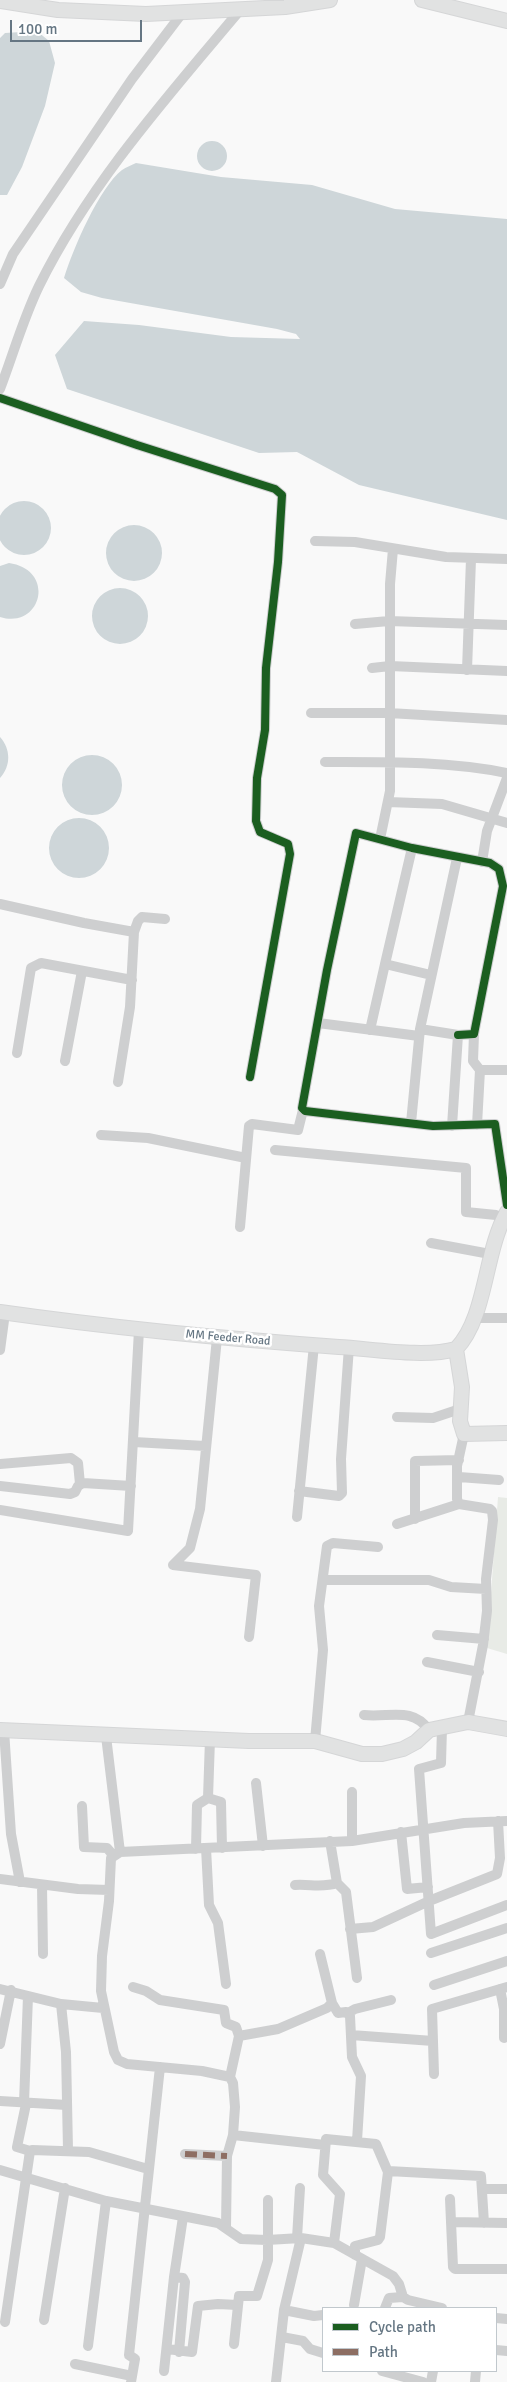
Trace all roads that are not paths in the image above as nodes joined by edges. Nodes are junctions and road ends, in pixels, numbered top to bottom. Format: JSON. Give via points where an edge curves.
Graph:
{"nodes":[{"id":1,"x":330,"y":0,"type":"edge"},
{"id":2,"x":422,"y":0,"type":"edge"},
{"id":3,"x":0,"y":1,"type":"edge"},
{"id":4,"x":285,"y":4,"type":"edge"},
{"id":5,"x":241,"y":9,"type":"junction"},
{"id":6,"x":183,"y":12,"type":"junction"},
{"id":7,"x":507,"y":21,"type":"edge"},
{"id":8,"x":0,"y":284,"type":"edge"},
{"id":9,"x":0,"y":388,"type":"edge"},
{"id":10,"x":0,"y":398,"type":"edge"},
{"id":11,"x":316,"y":541,"type":"dead end"},
{"id":12,"x":393,"y":549,"type":"junction"},
{"id":13,"x":471,"y":559,"type":"junction"},
{"id":14,"x":507,"y":559,"type":"edge"},
{"id":15,"x":389,"y":621,"type":"junction"},
{"id":16,"x":468,"y":623,"type":"junction"},
{"id":17,"x":355,"y":624,"type":"dead end"},
{"id":18,"x":507,"y":625,"type":"edge"},
{"id":19,"x":390,"y":666,"type":"junction"},
{"id":20,"x":372,"y":668,"type":"dead end"},
{"id":21,"x":468,"y":670,"type":"junction"},
{"id":22,"x":507,"y":671,"type":"edge"},
{"id":23,"x":311,"y":713,"type":"dead end"},
{"id":24,"x":389,"y":713,"type":"junction"},
{"id":25,"x":507,"y":720,"type":"edge"},
{"id":26,"x":325,"y":762,"type":"dead end"},
{"id":27,"x":391,"y":762,"type":"junction"},
{"id":28,"x":507,"y":773,"type":"edge"},
{"id":29,"x":507,"y":778,"type":"edge"},
{"id":30,"x":388,"y":802,"type":"junction"},
{"id":31,"x":491,"y":819,"type":"junction"},
{"id":32,"x":507,"y":823,"type":"edge"},
{"id":33,"x":380,"y":840,"type":"junction"},
{"id":34,"x":412,"y":848,"type":"junction"},
{"id":35,"x":457,"y":858,"type":"junction"},
{"id":36,"x":482,"y":862,"type":"junction"},
{"id":37,"x":0,"y":904,"type":"edge"},
{"id":38,"x":165,"y":919,"type":"dead end"},
{"id":39,"x":134,"y":932,"type":"junction"},
{"id":40,"x":385,"y":964,"type":"junction"},
{"id":41,"x":82,"y":971,"type":"junction"},
{"id":42,"x":431,"y":975,"type":"junction"},
{"id":43,"x":132,"y":980,"type":"junction"},
{"id":44,"x":318,"y":1023,"type":"junction"},
{"id":45,"x":370,"y":1030,"type":"junction"},
{"id":46,"x":419,"y":1033,"type":"junction"},
{"id":47,"x":474,"y":1034,"type":"junction"},
{"id":48,"x":458,"y":1035,"type":"junction"},
{"id":49,"x":17,"y":1053,"type":"dead end"},
{"id":50,"x":65,"y":1061,"type":"dead end"},
{"id":51,"x":480,"y":1070,"type":"junction"},
{"id":52,"x":507,"y":1070,"type":"edge"},
{"id":53,"x":250,"y":1076,"type":"dead end"},
{"id":54,"x":118,"y":1082,"type":"dead end"},
{"id":55,"x":303,"y":1110,"type":"junction"},
{"id":56,"x":410,"y":1123,"type":"junction"},
{"id":57,"x":507,"y":1123,"type":"edge"},
{"id":58,"x":495,"y":1124,"type":"junction"},
{"id":59,"x":477,"y":1125,"type":"junction"},
{"id":60,"x":452,"y":1126,"type":"junction"},
{"id":61,"x":101,"y":1135,"type":"dead end"},
{"id":62,"x":275,"y":1150,"type":"dead end"},
{"id":63,"x":246,"y":1158,"type":"junction"},
{"id":64,"x":506,"y":1215,"type":"edge"},
{"id":65,"x":240,"y":1227,"type":"dead end"},
{"id":66,"x":431,"y":1244,"type":"dead end"},
{"id":67,"x":490,"y":1254,"type":"junction"},
{"id":68,"x":2,"y":1312,"type":"edge"},
{"id":69,"x":475,"y":1318,"type":"junction"},
{"id":70,"x":507,"y":1318,"type":"edge"},
{"id":71,"x":139,"y":1330,"type":"junction"},
{"id":72,"x":217,"y":1338,"type":"junction"},
{"id":73,"x":314,"y":1345,"type":"junction"},
{"id":74,"x":349,"y":1347,"type":"junction"},
{"id":75,"x":456,"y":1349,"type":"junction"},
{"id":76,"x":0,"y":1350,"type":"edge"},
{"id":77,"x":460,"y":1409,"type":"junction"},
{"id":78,"x":397,"y":1417,"type":"dead end"},
{"id":79,"x":507,"y":1433,"type":"edge"},
{"id":80,"x":464,"y":1434,"type":"junction"},
{"id":81,"x":134,"y":1442,"type":"junction"},
{"id":82,"x":205,"y":1446,"type":"junction"},
{"id":83,"x":458,"y":1460,"type":"junction"},
{"id":84,"x":0,"y":1464,"type":"edge"},
{"id":85,"x":459,"y":1477,"type":"junction"},
{"id":86,"x":499,"y":1480,"type":"dead end"},
{"id":87,"x":80,"y":1484,"type":"junction"},
{"id":88,"x":0,"y":1486,"type":"edge"},
{"id":89,"x":132,"y":1486,"type":"junction"},
{"id":90,"x":299,"y":1491,"type":"junction"},
{"id":91,"x":459,"y":1504,"type":"junction"},
{"id":92,"x":0,"y":1510,"type":"edge"},
{"id":93,"x":297,"y":1517,"type":"dead end"},
{"id":94,"x":415,"y":1519,"type":"junction"},
{"id":95,"x":397,"y":1524,"type":"dead end"},
{"id":96,"x":378,"y":1548,"type":"dead end"},
{"id":97,"x":323,"y":1580,"type":"junction"},
{"id":98,"x":486,"y":1589,"type":"junction"},
{"id":99,"x":438,"y":1635,"type":"dead end"},
{"id":100,"x":249,"y":1638,"type":"dead end"},
{"id":101,"x":484,"y":1639,"type":"junction"},
{"id":102,"x":427,"y":1662,"type":"dead end"},
{"id":103,"x":479,"y":1672,"type":"junction"},
{"id":104,"x":364,"y":1715,"type":"dead end"},
{"id":105,"x":468,"y":1722,"type":"junction"},
{"id":106,"x":436,"y":1729,"type":"junction"},
{"id":107,"x":507,"y":1729,"type":"edge"},
{"id":108,"x":2,"y":1730,"type":"edge"},
{"id":109,"x":106,"y":1736,"type":"junction"},
{"id":110,"x":210,"y":1739,"type":"junction"},
{"id":111,"x":315,"y":1741,"type":"junction"},
{"id":112,"x":256,"y":1782,"type":"dead end"},
{"id":113,"x":352,"y":1792,"type":"dead end"},
{"id":114,"x":208,"y":1798,"type":"junction"},
{"id":115,"x":82,"y":1806,"type":"dead end"},
{"id":116,"x":503,"y":1821,"type":"edge"},
{"id":117,"x":424,"y":1828,"type":"junction"},
{"id":118,"x":401,"y":1832,"type":"junction"},
{"id":119,"x":330,"y":1841,"type":"junction"},
{"id":120,"x":352,"y":1841,"type":"junction"},
{"id":121,"x":263,"y":1846,"type":"junction"},
{"id":122,"x":222,"y":1848,"type":"junction"},
{"id":123,"x":201,"y":1849,"type":"junction"},
{"id":124,"x":117,"y":1854,"type":"junction"},
{"id":125,"x":0,"y":1879,"type":"edge"},
{"id":126,"x":20,"y":1882,"type":"junction"},
{"id":127,"x":337,"y":1883,"type":"junction"},
{"id":128,"x":42,"y":1885,"type":"junction"},
{"id":129,"x":295,"y":1886,"type":"dead end"},
{"id":130,"x":428,"y":1887,"type":"junction"},
{"id":131,"x":109,"y":1890,"type":"junction"},
{"id":132,"x":429,"y":1901,"type":"junction"},
{"id":133,"x":507,"y":1906,"type":"edge"},
{"id":134,"x":507,"y":1928,"type":"edge"},
{"id":135,"x":350,"y":1929,"type":"junction"},
{"id":136,"x":431,"y":1953,"type":"dead end"},
{"id":137,"x":43,"y":1954,"type":"dead end"},
{"id":138,"x":320,"y":1954,"type":"dead end"},
{"id":139,"x":507,"y":1961,"type":"edge"},
{"id":140,"x":356,"y":1978,"type":"dead end"},
{"id":141,"x":226,"y":1984,"type":"dead end"},
{"id":142,"x":434,"y":1985,"type":"dead end"},
{"id":143,"x":134,"y":1987,"type":"dead end"},
{"id":144,"x":504,"y":1988,"type":"edge"},
{"id":145,"x":0,"y":1989,"type":"edge"},
{"id":146,"x":11,"y":1990,"type":"junction"},
{"id":147,"x":28,"y":1996,"type":"junction"},
{"id":148,"x":391,"y":2000,"type":"dead end"},
{"id":149,"x":332,"y":2003,"type":"junction"},
{"id":150,"x":61,"y":2004,"type":"junction"},
{"id":151,"x":103,"y":2008,"type":"junction"},
{"id":152,"x":348,"y":2013,"type":"junction"},
{"id":153,"x":351,"y":2035,"type":"junction"},
{"id":154,"x":239,"y":2036,"type":"junction"},
{"id":155,"x":504,"y":2038,"type":"dead end"},
{"id":156,"x":433,"y":2042,"type":"junction"},
{"id":157,"x":0,"y":2044,"type":"edge"},
{"id":158,"x":160,"y":2067,"type":"junction"},
{"id":159,"x":434,"y":2074,"type":"dead end"},
{"id":160,"x":230,"y":2077,"type":"junction"},
{"id":161,"x":0,"y":2102,"type":"edge"},
{"id":162,"x":25,"y":2103,"type":"junction"},
{"id":163,"x":67,"y":2105,"type":"junction"},
{"id":164,"x":234,"y":2136,"type":"junction"},
{"id":165,"x":356,"y":2141,"type":"junction"},
{"id":166,"x":325,"y":2145,"type":"junction"},
{"id":167,"x":68,"y":2150,"type":"junction"},
{"id":168,"x":30,"y":2151,"type":"junction"},
{"id":169,"x":185,"y":2154,"type":"dead end"},
{"id":170,"x":227,"y":2156,"type":"junction"},
{"id":171,"x":148,"y":2169,"type":"junction"},
{"id":172,"x":0,"y":2170,"type":"edge"},
{"id":173,"x":388,"y":2170,"type":"junction"},
{"id":174,"x":25,"y":2177,"type":"junction"},
{"id":175,"x":65,"y":2188,"type":"junction"},
{"id":176,"x":300,"y":2188,"type":"dead end"},
{"id":177,"x":482,"y":2189,"type":"junction"},
{"id":178,"x":507,"y":2189,"type":"edge"},
{"id":179,"x":450,"y":2199,"type":"dead end"},
{"id":180,"x":268,"y":2200,"type":"dead end"},
{"id":181,"x":106,"y":2201,"type":"junction"},
{"id":182,"x":145,"y":2209,"type":"junction"},
{"id":183,"x":183,"y":2217,"type":"junction"},
{"id":184,"x":451,"y":2222,"type":"junction"},
{"id":185,"x":484,"y":2223,"type":"junction"},
{"id":186,"x":507,"y":2223,"type":"edge"},
{"id":187,"x":226,"y":2228,"type":"junction"},
{"id":188,"x":299,"y":2238,"type":"junction"},
{"id":189,"x":267,"y":2240,"type":"junction"},
{"id":190,"x":334,"y":2243,"type":"junction"},
{"id":191,"x":358,"y":2257,"type":"junction"},
{"id":192,"x":507,"y":2269,"type":"edge"},
{"id":193,"x":174,"y":2277,"type":"junction"},
{"id":194,"x":403,"y":2297,"type":"junction"},
{"id":195,"x":238,"y":2305,"type":"junction"},
{"id":196,"x":354,"y":2305,"type":"dead end"},
{"id":197,"x":384,"y":2307,"type":"edge"},
{"id":198,"x":438,"y":2307,"type":"edge"},
{"id":199,"x":284,"y":2310,"type":"junction"},
{"id":200,"x":322,"y":2315,"type":"edge"},
{"id":201,"x":44,"y":2320,"type":"dead end"},
{"id":202,"x":5,"y":2322,"type":"dead end"},
{"id":203,"x":282,"y":2337,"type":"junction"},
{"id":204,"x":234,"y":2344,"type":"dead end"},
{"id":205,"x":88,"y":2346,"type":"dead end"},
{"id":206,"x":167,"y":2349,"type":"junction"},
{"id":207,"x":178,"y":2352,"type":"junction"},
{"id":208,"x":322,"y":2353,"type":"edge"},
{"id":209,"x":75,"y":2364,"type":"dead end"},
{"id":210,"x":164,"y":2371,"type":"dead end"},
{"id":211,"x":386,"y":2372,"type":"edge"},
{"id":212,"x":132,"y":2379,"type":"edge"},
{"id":213,"x":276,"y":2382,"type":"edge"},
{"id":214,"x":424,"y":2382,"type":"edge"}],
"edges":[{"from":1,"to":4,"type":"street"},
{"from":2,"to":7,"type":"street"},
{"from":3,"to":6,"type":"street","via":[[58,10],[146,14]]},
{"from":4,"to":5,"type":"street"},
{"from":5,"to":6,"type":"street"},
{"from":5,"to":9,"type":"street","via":[[121,154],[80,215],[39,288]]},
{"from":6,"to":8,"type":"street","via":[[132,79],[13,254]]},
{"from":10,"to":53,"type":"street","via":[[282,494],[256,821],[260,832],[288,844],[290,854]]},
{"from":11,"to":12,"type":"street","via":[[355,542]]},
{"from":12,"to":13,"type":"street"},
{"from":12,"to":15,"type":"street"},
{"from":13,"to":14,"type":"street"},
{"from":13,"to":16,"type":"street"},
{"from":15,"to":16,"type":"street"},
{"from":15,"to":17,"type":"street"},
{"from":15,"to":19,"type":"street"},
{"from":16,"to":18,"type":"street"},
{"from":16,"to":21,"type":"street"},
{"from":19,"to":20,"type":"street"},
{"from":19,"to":21,"type":"street"},
{"from":19,"to":24,"type":"street"},
{"from":21,"to":22,"type":"street"},
{"from":23,"to":24,"type":"street"},
{"from":24,"to":25,"type":"street"},
{"from":24,"to":27,"type":"street"},
{"from":26,"to":27,"type":"street"},
{"from":27,"to":28,"type":"street","via":[[470,766]]},
{"from":27,"to":30,"type":"street"},
{"from":29,"to":31,"type":"street"},
{"from":30,"to":31,"type":"street","via":[[442,804]]},
{"from":30,"to":33,"type":"street"},
{"from":31,"to":32,"type":"street"},
{"from":31,"to":36,"type":"street"},
{"from":33,"to":34,"type":"street"},
{"from":33,"to":44,"type":"street","via":[[361,833],[355,835]]},
{"from":34,"to":35,"type":"street"},
{"from":34,"to":40,"type":"street"},
{"from":35,"to":36,"type":"street"},
{"from":35,"to":42,"type":"street"},
{"from":36,"to":47,"type":"street","via":[[500,869],[503,886]]},
{"from":37,"to":39,"type":"street"},
{"from":38,"to":39,"type":"street","via":[[142,917]]},
{"from":39,"to":43,"type":"street"},
{"from":40,"to":42,"type":"street"},
{"from":40,"to":45,"type":"street"},
{"from":41,"to":43,"type":"street"},
{"from":41,"to":49,"type":"street","via":[[41,963],[30,968]]},
{"from":41,"to":50,"type":"street"},
{"from":42,"to":46,"type":"street"},
{"from":43,"to":54,"type":"street"},
{"from":44,"to":45,"type":"street"},
{"from":44,"to":55,"type":"street"},
{"from":45,"to":46,"type":"street"},
{"from":46,"to":48,"type":"street"},
{"from":46,"to":56,"type":"street"},
{"from":47,"to":48,"type":"street"},
{"from":47,"to":51,"type":"street","via":[[474,1061]]},
{"from":48,"to":60,"type":"street"},
{"from":51,"to":52,"type":"street"},
{"from":51,"to":59,"type":"street"},
{"from":55,"to":56,"type":"street"},
{"from":55,"to":63,"type":"street","via":[[298,1130],[250,1125]]},
{"from":56,"to":60,"type":"street"},
{"from":57,"to":58,"type":"street"},
{"from":58,"to":59,"type":"street"},
{"from":58,"to":64,"type":"street"},
{"from":59,"to":60,"type":"street"},
{"from":61,"to":63,"type":"street","via":[[148,1138]]},
{"from":62,"to":64,"type":"street","via":[[466,1168],[466,1212]]},
{"from":63,"to":65,"type":"street"},
{"from":64,"to":67,"type":"street"},
{"from":66,"to":67,"type":"street"},
{"from":67,"to":69,"type":"street"},
{"from":68,"to":71,"type":"street","name":"MM Feeder Road"},
{"from":68,"to":76,"type":"street"},
{"from":69,"to":70,"type":"street"},
{"from":69,"to":75,"type":"street"},
{"from":71,"to":72,"type":"street","name":"MM Feeder Road"},
{"from":71,"to":81,"type":"street"},
{"from":72,"to":73,"type":"street","name":"MM Feeder Road"},
{"from":72,"to":82,"type":"street"},
{"from":73,"to":74,"type":"street","name":"MM Feeder Road"},
{"from":73,"to":90,"type":"street"},
{"from":74,"to":75,"type":"street","name":"MM Feeder Road","via":[[437,1352]]},
{"from":74,"to":90,"type":"street","via":[[341,1459],[342,1493],[339,1496]]},
{"from":75,"to":77,"type":"street","via":[[462,1387]]},
{"from":77,"to":78,"type":"street","via":[[433,1418]]},
{"from":77,"to":80,"type":"street"},
{"from":79,"to":80,"type":"street"},
{"from":80,"to":83,"type":"street"},
{"from":81,"to":82,"type":"street"},
{"from":81,"to":89,"type":"street"},
{"from":82,"to":100,"type":"street","via":[[200,1509],[190,1548],[173,1565],[256,1575]]},
{"from":83,"to":85,"type":"street"},
{"from":83,"to":94,"type":"street","via":[[414,1461]]},
{"from":84,"to":87,"type":"street","via":[[71,1458],[78,1463]]},
{"from":85,"to":86,"type":"street"},
{"from":85,"to":91,"type":"street"},
{"from":87,"to":88,"type":"street","via":[[70,1494]]},
{"from":87,"to":89,"type":"street"},
{"from":89,"to":92,"type":"street","via":[[129,1528],[125,1531]]},
{"from":90,"to":93,"type":"street"},
{"from":91,"to":94,"type":"street"},
{"from":91,"to":98,"type":"street","via":[[492,1512]]},
{"from":94,"to":95,"type":"street"},
{"from":96,"to":97,"type":"street","via":[[329,1544]]},
{"from":97,"to":98,"type":"street","via":[[429,1580],[451,1587]]},
{"from":97,"to":111,"type":"street","via":[[319,1606],[323,1650]]},
{"from":98,"to":101,"type":"street"},
{"from":99,"to":101,"type":"street"},
{"from":101,"to":103,"type":"street"},
{"from":102,"to":103,"type":"street"},
{"from":103,"to":105,"type":"street"},
{"from":104,"to":106,"type":"street","via":[[404,1715],[419,1718]]},
{"from":105,"to":106,"type":"street"},
{"from":105,"to":107,"type":"street"},
{"from":106,"to":111,"type":"street","via":[[410,1746],[382,1754],[354,1753]]},
{"from":106,"to":117,"type":"street","via":[[441,1763],[419,1769]]},
{"from":108,"to":109,"type":"street"},
{"from":108,"to":126,"type":"street","via":[[11,1834]]},
{"from":109,"to":110,"type":"street"},
{"from":109,"to":124,"type":"street"},
{"from":110,"to":111,"type":"street"},
{"from":110,"to":114,"type":"street"},
{"from":112,"to":121,"type":"street"},
{"from":113,"to":120,"type":"street"},
{"from":114,"to":122,"type":"street","via":[[222,1802]]},
{"from":114,"to":123,"type":"street","via":[[197,1805]]},
{"from":115,"to":124,"type":"street","via":[[84,1847],[107,1848]]},
{"from":116,"to":117,"type":"street"},
{"from":116,"to":132,"type":"street","via":[[497,1874]]},
{"from":117,"to":118,"type":"street"},
{"from":117,"to":130,"type":"street"},
{"from":118,"to":120,"type":"street"},
{"from":118,"to":130,"type":"street","via":[[407,1889]]},
{"from":119,"to":120,"type":"street"},
{"from":119,"to":121,"type":"street"},
{"from":119,"to":127,"type":"street"},
{"from":121,"to":122,"type":"street"},
{"from":122,"to":123,"type":"street"},
{"from":123,"to":124,"type":"street"},
{"from":123,"to":141,"type":"street","via":[[209,1905],[218,1923]]},
{"from":124,"to":131,"type":"street","via":[[109,1865]]},
{"from":125,"to":126,"type":"street"},
{"from":126,"to":128,"type":"street"},
{"from":127,"to":129,"type":"street","via":[[324,1887],[311,1884]]},
{"from":127,"to":135,"type":"street","via":[[346,1892]]},
{"from":128,"to":131,"type":"street"},
{"from":128,"to":137,"type":"street"},
{"from":130,"to":132,"type":"street"},
{"from":131,"to":151,"type":"street","via":[[102,1956]]},
{"from":132,"to":133,"type":"street","via":[[432,1935]]},
{"from":132,"to":135,"type":"street","via":[[373,1927]]},
{"from":134,"to":136,"type":"street"},
{"from":135,"to":140,"type":"street"},
{"from":138,"to":149,"type":"street"},
{"from":139,"to":142,"type":"street"},
{"from":143,"to":154,"type":"street","via":[[160,2000],[224,2010],[226,2023],[236,2026]]},
{"from":144,"to":155,"type":"street"},
{"from":144,"to":156,"type":"street","via":[[432,2009]]},
{"from":145,"to":146,"type":"street"},
{"from":146,"to":147,"type":"street"},
{"from":146,"to":157,"type":"street"},
{"from":147,"to":150,"type":"street"},
{"from":147,"to":162,"type":"street"},
{"from":148,"to":152,"type":"street"},
{"from":149,"to":152,"type":"street","via":[[338,2013]]},
{"from":149,"to":154,"type":"street","via":[[278,2028]]},
{"from":150,"to":151,"type":"street"},
{"from":150,"to":163,"type":"street"},
{"from":151,"to":158,"type":"street","via":[[118,2060]]},
{"from":152,"to":153,"type":"street"},
{"from":153,"to":156,"type":"street"},
{"from":153,"to":165,"type":"street","via":[[352,2057],[361,2076]]},
{"from":154,"to":160,"type":"street"},
{"from":156,"to":159,"type":"street"},
{"from":158,"to":160,"type":"street"},
{"from":158,"to":171,"type":"street"},
{"from":160,"to":164,"type":"street","via":[[235,2103]]},
{"from":161,"to":162,"type":"street"},
{"from":162,"to":163,"type":"street"},
{"from":162,"to":168,"type":"street","via":[[17,2147]]},
{"from":163,"to":167,"type":"street"},
{"from":164,"to":166,"type":"street"},
{"from":164,"to":170,"type":"street"},
{"from":165,"to":166,"type":"street","via":[[328,2138]]},
{"from":165,"to":173,"type":"street","via":[[377,2144]]},
{"from":166,"to":190,"type":"street","via":[[323,2175],[340,2194]]},
{"from":167,"to":168,"type":"street"},
{"from":167,"to":171,"type":"street","via":[[108,2156]]},
{"from":168,"to":174,"type":"street"},
{"from":169,"to":170,"type":"street"},
{"from":170,"to":187,"type":"street"},
{"from":171,"to":182,"type":"street"},
{"from":172,"to":174,"type":"street"},
{"from":173,"to":177,"type":"street","via":[[479,2175]]},
{"from":173,"to":191,"type":"street","via":[[380,2237],[355,2246]]},
{"from":174,"to":175,"type":"street"},
{"from":174,"to":202,"type":"street"},
{"from":175,"to":181,"type":"street"},
{"from":175,"to":201,"type":"street"},
{"from":176,"to":188,"type":"street"},
{"from":177,"to":178,"type":"street"},
{"from":177,"to":185,"type":"street"},
{"from":179,"to":184,"type":"street"},
{"from":180,"to":189,"type":"street"},
{"from":181,"to":182,"type":"street"},
{"from":181,"to":205,"type":"street"},
{"from":182,"to":183,"type":"street"},
{"from":182,"to":212,"type":"street","via":[[129,2355],[135,2359]]},
{"from":183,"to":187,"type":"street","via":[[218,2223]]},
{"from":183,"to":193,"type":"street"},
{"from":184,"to":185,"type":"street"},
{"from":184,"to":192,"type":"street","via":[[452,2265],[455,2269]]},
{"from":185,"to":186,"type":"street"},
{"from":187,"to":189,"type":"street","via":[[241,2239]]},
{"from":188,"to":189,"type":"street"},
{"from":188,"to":190,"type":"street"},
{"from":188,"to":199,"type":"street"},
{"from":189,"to":195,"type":"street","via":[[267,2262],[257,2296],[241,2295]]},
{"from":190,"to":191,"type":"street"},
{"from":191,"to":194,"type":"street","via":[[396,2279]]},
{"from":191,"to":196,"type":"street"},
{"from":193,"to":206,"type":"street"},
{"from":193,"to":207,"type":"street","via":[[185,2282]]},
{"from":194,"to":197,"type":"street","via":[[389,2298]]},
{"from":194,"to":198,"type":"street"},
{"from":195,"to":204,"type":"street"},
{"from":195,"to":207,"type":"street","via":[[198,2306],[192,2352]]},
{"from":199,"to":200,"type":"street"},
{"from":199,"to":203,"type":"street"},
{"from":203,"to":208,"type":"street","via":[[303,2341],[310,2349]]},
{"from":203,"to":213,"type":"street"},
{"from":206,"to":207,"type":"street"},
{"from":206,"to":210,"type":"street"},
{"from":209,"to":212,"type":"street"},
{"from":211,"to":214,"type":"street"}]}
